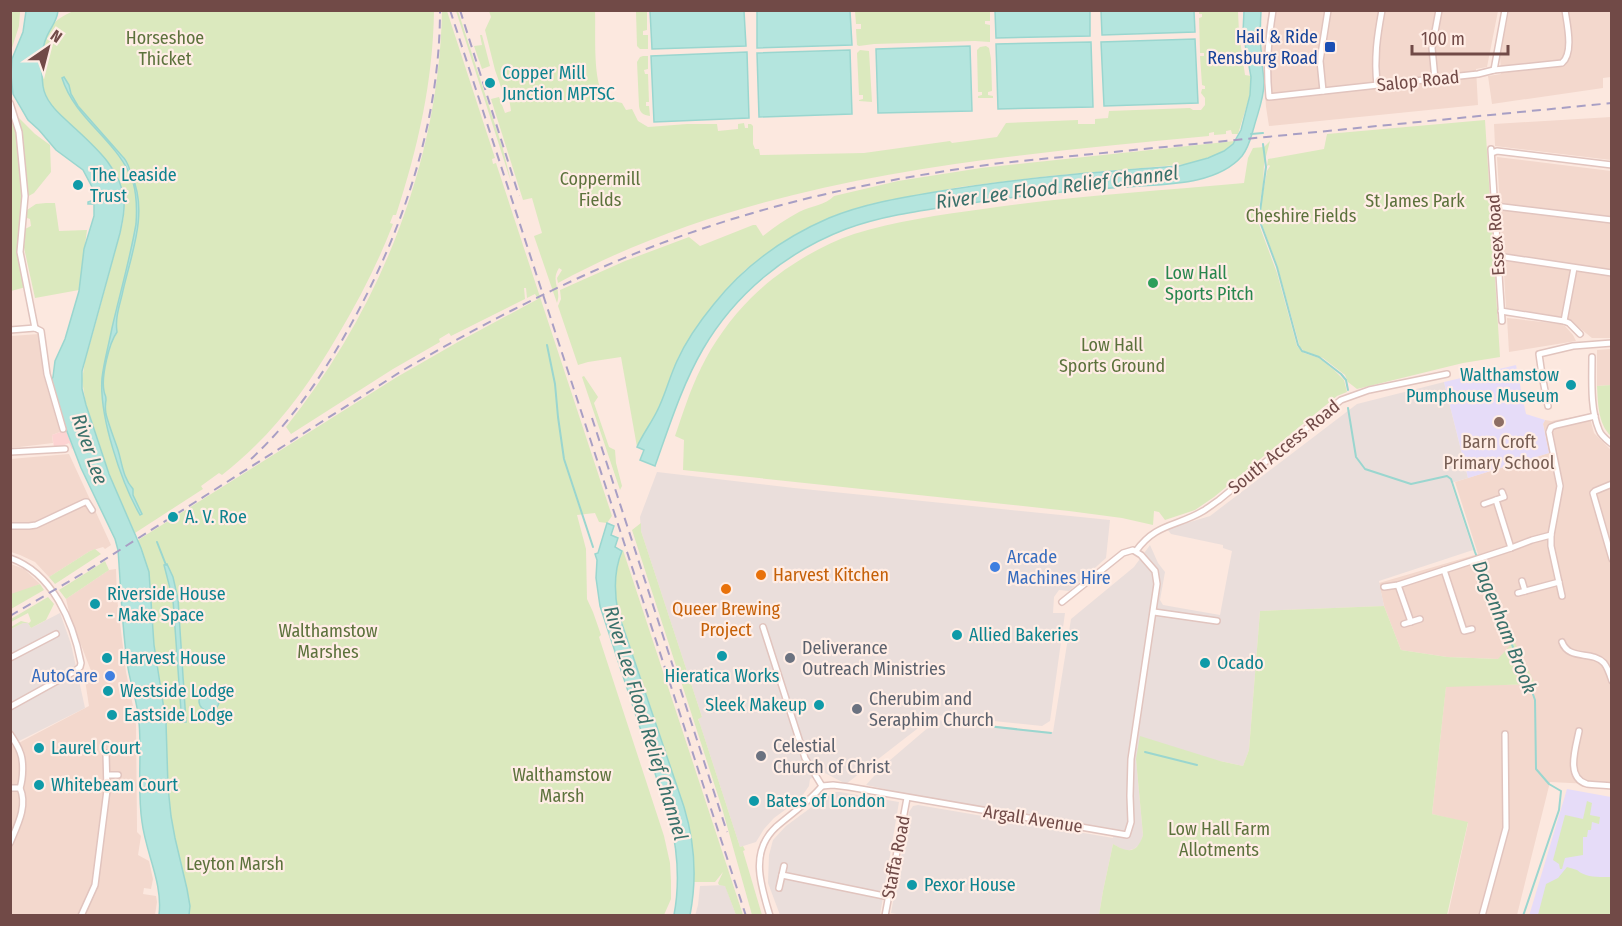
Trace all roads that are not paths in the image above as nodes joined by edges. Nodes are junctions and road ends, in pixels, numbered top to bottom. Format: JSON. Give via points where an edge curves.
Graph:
{"nodes":[{"id":1,"x":1273,"y":10,"type":"edge"},
{"id":2,"x":1328,"y":10,"type":"edge"},
{"id":3,"x":1382,"y":10,"type":"edge"},
{"id":4,"x":1439,"y":10,"type":"edge"},
{"id":5,"x":1505,"y":10,"type":"edge"},
{"id":6,"x":1566,"y":10,"type":"edge"},
{"id":7,"x":1494,"y":70,"type":"junction"},
{"id":8,"x":1434,"y":79,"type":"junction"},
{"id":9,"x":1377,"y":85,"type":"junction"},
{"id":10,"x":1323,"y":92,"type":"junction"},
{"id":11,"x":10,"y":103,"type":"edge"},
{"id":12,"x":1611,"y":165,"type":"edge"},
{"id":13,"x":1495,"y":206,"type":"junction"},
{"id":14,"x":1611,"y":220,"type":"edge"},
{"id":15,"x":1498,"y":256,"type":"junction"},
{"id":16,"x":1574,"y":268,"type":"junction"},
{"id":17,"x":1611,"y":273,"type":"edge"},
{"id":18,"x":1501,"y":310,"type":"junction"},
{"id":19,"x":1502,"y":321,"type":"dead end"},
{"id":20,"x":1564,"y":321,"type":"junction"},
{"id":21,"x":35,"y":328,"type":"junction"},
{"id":22,"x":10,"y":330,"type":"edge"},
{"id":23,"x":1581,"y":334,"type":"dead end"},
{"id":24,"x":1611,"y":343,"type":"edge"},
{"id":25,"x":1592,"y":357,"type":"dead end"},
{"id":26,"x":1447,"y":374,"type":"dead end"},
{"id":27,"x":1548,"y":406,"type":"dead end"},
{"id":28,"x":1595,"y":416,"type":"junction"},
{"id":29,"x":63,"y":429,"type":"dead end"},
{"id":30,"x":1611,"y":444,"type":"edge"},
{"id":31,"x":65,"y":449,"type":"dead end"},
{"id":32,"x":10,"y":452,"type":"edge"},
{"id":33,"x":1611,"y":484,"type":"edge"},
{"id":34,"x":1503,"y":492,"type":"dead end"},
{"id":35,"x":1496,"y":500,"type":"junction"},
{"id":36,"x":1484,"y":504,"type":"dead end"},
{"id":37,"x":92,"y":510,"type":"dead end"},
{"id":38,"x":10,"y":526,"type":"edge"},
{"id":39,"x":1551,"y":536,"type":"junction"},
{"id":40,"x":1511,"y":549,"type":"junction"},
{"id":41,"x":1136,"y":551,"type":"junction"},
{"id":42,"x":10,"y":558,"type":"edge"},
{"id":43,"x":1611,"y":559,"type":"edge"},
{"id":44,"x":1444,"y":570,"type":"junction"},
{"id":45,"x":1522,"y":581,"type":"dead end"},
{"id":46,"x":1559,"y":582,"type":"junction"},
{"id":47,"x":1398,"y":585,"type":"junction"},
{"id":48,"x":1384,"y":587,"type":"dead end"},
{"id":49,"x":1525,"y":591,"type":"junction"},
{"id":50,"x":1518,"y":593,"type":"dead end"},
{"id":51,"x":1562,"y":596,"type":"dead end"},
{"id":52,"x":1062,"y":602,"type":"dead end"},
{"id":53,"x":1154,"y":612,"type":"junction"},
{"id":54,"x":1420,"y":619,"type":"dead end"},
{"id":55,"x":1217,"y":621,"type":"dead end"},
{"id":56,"x":1411,"y":622,"type":"junction"},
{"id":57,"x":1404,"y":624,"type":"dead end"},
{"id":58,"x":763,"y":627,"type":"dead end"},
{"id":59,"x":1472,"y":629,"type":"dead end"},
{"id":60,"x":56,"y":634,"type":"dead end"},
{"id":61,"x":1562,"y":642,"type":"dead end"},
{"id":62,"x":10,"y":658,"type":"edge"},
{"id":63,"x":1611,"y":681,"type":"edge"},
{"id":64,"x":10,"y":707,"type":"edge"},
{"id":65,"x":1579,"y":731,"type":"dead end"},
{"id":66,"x":10,"y":734,"type":"edge"},
{"id":67,"x":1505,"y":734,"type":"dead end"},
{"id":68,"x":106,"y":753,"type":"dead end"},
{"id":69,"x":107,"y":775,"type":"junction"},
{"id":70,"x":118,"y":775,"type":"dead end"},
{"id":71,"x":822,"y":786,"type":"junction"},
{"id":72,"x":1611,"y":786,"type":"edge"},
{"id":73,"x":10,"y":788,"type":"edge"},
{"id":74,"x":20,"y":788,"type":"junction"},
{"id":75,"x":907,"y":798,"type":"junction"},
{"id":76,"x":10,"y":843,"type":"edge"},
{"id":77,"x":784,"y":866,"type":"dead end"},
{"id":78,"x":782,"y":875,"type":"junction"},
{"id":79,"x":779,"y":888,"type":"dead end"},
{"id":80,"x":889,"y":897,"type":"junction"},
{"id":81,"x":81,"y":915,"type":"edge"},
{"id":82,"x":770,"y":915,"type":"edge"},
{"id":83,"x":885,"y":915,"type":"edge"},
{"id":84,"x":1482,"y":915,"type":"edge"}],
"edges":[{"from":1,"to":10,"type":"street","name":"Salop Road","via":[[1266,73],[1269,97]]},
{"from":2,"to":10,"type":"street","via":[[1320,61]]},
{"from":3,"to":9,"type":"street","via":[[1376,46]]},
{"from":4,"to":8,"type":"street","via":[[1432,48]]},
{"from":5,"to":7,"type":"street"},
{"from":6,"to":7,"type":"street","name":"Salop Road","via":[[1569,49],[1563,63]]},
{"from":7,"to":8,"type":"street","name":"Salop Road"},
{"from":8,"to":9,"type":"street","name":"Salop Road"},
{"from":9,"to":10,"type":"street","name":"Salop Road"},
{"from":11,"to":21,"type":"street","via":[[19,132],[25,196],[20,252]]},
{"from":12,"to":13,"type":"street","name":"Essex Road","via":[[1492,151]]},
{"from":13,"to":14,"type":"street"},
{"from":13,"to":15,"type":"street","name":"Essex Road"},
{"from":15,"to":16,"type":"street"},
{"from":15,"to":18,"type":"street","name":"Essex Road"},
{"from":16,"to":17,"type":"street"},
{"from":16,"to":20,"type":"street"},
{"from":18,"to":19,"type":"street","name":"Essex Road"},
{"from":18,"to":20,"type":"street"},
{"from":20,"to":23,"type":"street"},
{"from":21,"to":22,"type":"street"},
{"from":21,"to":29,"type":"street","via":[[41,331],[47,374]]},
{"from":24,"to":27,"type":"street","via":[[1539,354]]},
{"from":25,"to":28,"type":"street"},
{"from":26,"to":41,"type":"street","name":"South Access Road","via":[[1369,390],[1341,400],[1219,500],[1202,512],[1157,531]]},
{"from":28,"to":30,"type":"street","via":[[1601,435]]},
{"from":28,"to":39,"type":"street","via":[[1551,427],[1549,432],[1560,486]]},
{"from":31,"to":32,"type":"street"},
{"from":33,"to":43,"type":"street","via":[[1593,493]]},
{"from":34,"to":35,"type":"street","via":[[1504,497]]},
{"from":35,"to":36,"type":"street"},
{"from":35,"to":40,"type":"street"},
{"from":37,"to":38,"type":"street","via":[[85,502],[36,525]]},
{"from":39,"to":40,"type":"street"},
{"from":39,"to":46,"type":"street"},
{"from":40,"to":44,"type":"street"},
{"from":41,"to":52,"type":"street","name":"South Access Road","via":[[1120,555]]},
{"from":41,"to":53,"type":"street","via":[[1157,575]]},
{"from":42,"to":64,"type":"street","via":[[28,566],[61,605],[81,663],[75,671]]},
{"from":44,"to":47,"type":"street"},
{"from":44,"to":59,"type":"street","via":[[1464,631]]},
{"from":45,"to":49,"type":"street"},
{"from":46,"to":49,"type":"street"},
{"from":46,"to":51,"type":"street"},
{"from":47,"to":48,"type":"street"},
{"from":47,"to":56,"type":"street"},
{"from":49,"to":50,"type":"street"},
{"from":53,"to":55,"type":"street"},
{"from":53,"to":75,"type":"street","name":"Argall Avenue","via":[[1131,759],[1131,822],[1127,835]]},
{"from":54,"to":56,"type":"street"},
{"from":56,"to":57,"type":"street"},
{"from":58,"to":71,"type":"street","via":[[805,758]]},
{"from":60,"to":62,"type":"street"},
{"from":61,"to":63,"type":"street","via":[[1571,653],[1602,661]]},
{"from":65,"to":72,"type":"street","via":[[1573,770],[1576,778],[1584,783]]},
{"from":66,"to":74,"type":"street","via":[[21,754]]},
{"from":67,"to":84,"type":"street","via":[[1506,828]]},
{"from":68,"to":69,"type":"street"},
{"from":69,"to":70,"type":"street"},
{"from":69,"to":81,"type":"street","via":[[94,885]]},
{"from":71,"to":75,"type":"street","name":"Argall Avenue"},
{"from":71,"to":82,"type":"street","via":[[775,828],[763,845],[760,875]]},
{"from":73,"to":74,"type":"street"},
{"from":74,"to":76,"type":"street","via":[[23,806]]},
{"from":75,"to":80,"type":"street","name":"Staffa Road"},
{"from":77,"to":78,"type":"street"},
{"from":78,"to":79,"type":"street"},
{"from":78,"to":80,"type":"street"},
{"from":80,"to":83,"type":"street","name":"Staffa Road"}]}
